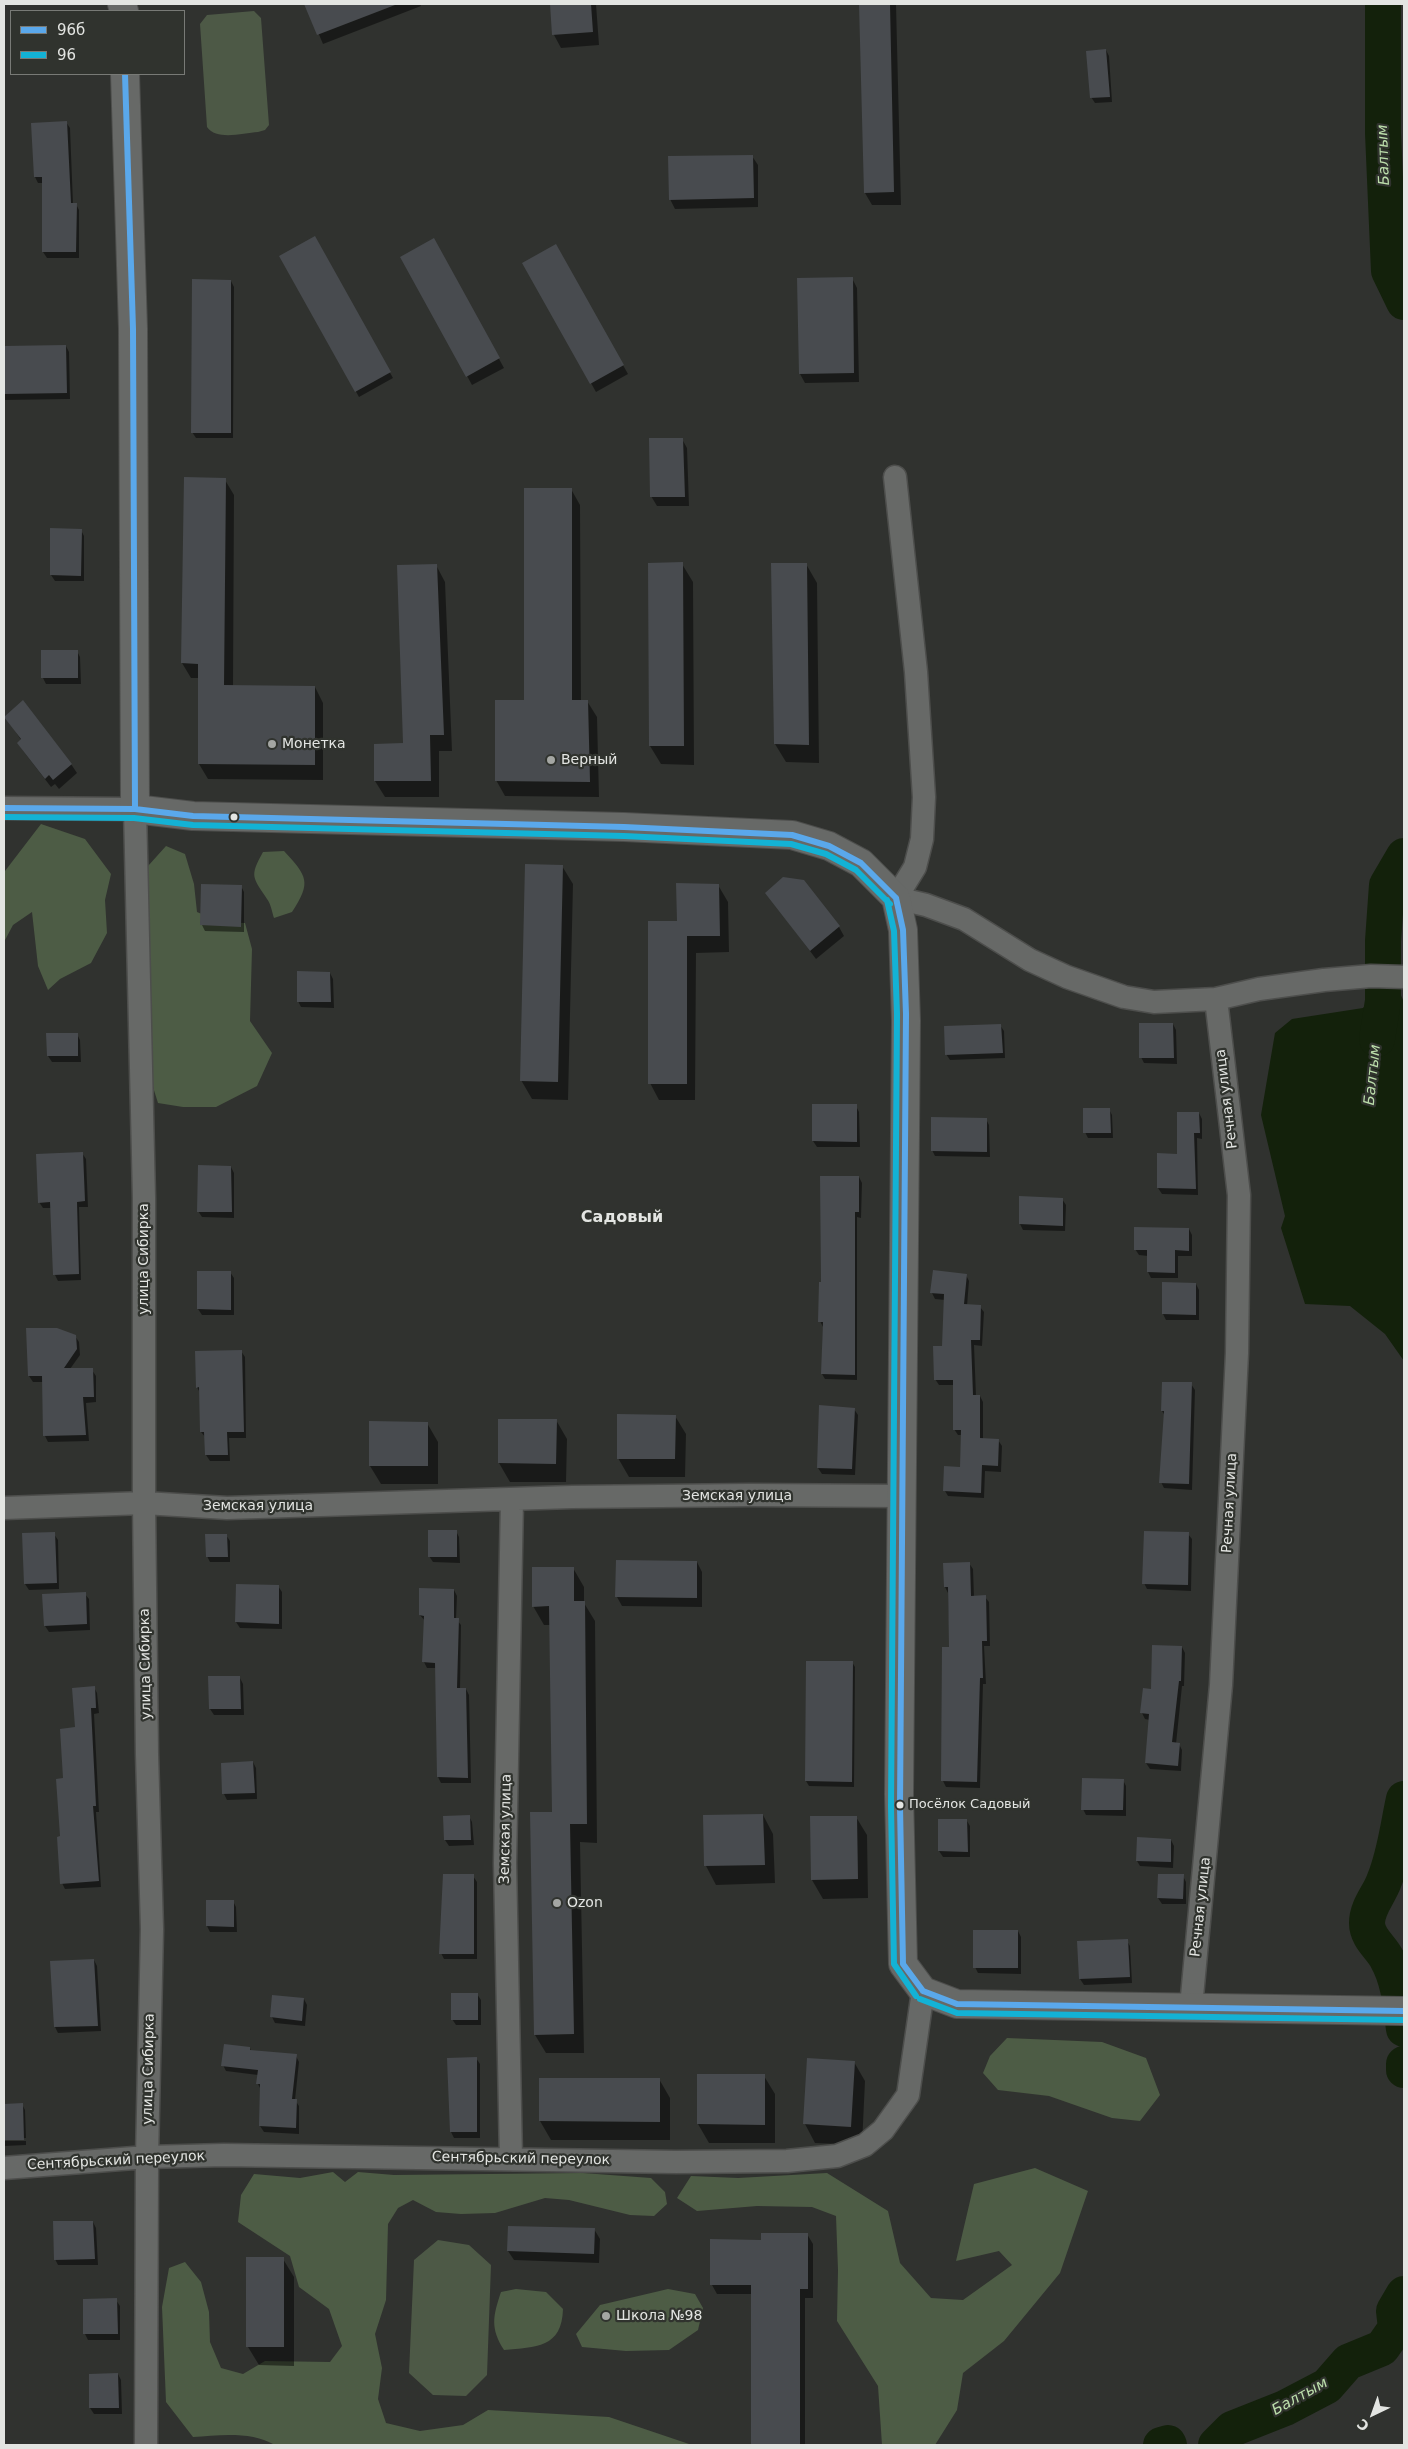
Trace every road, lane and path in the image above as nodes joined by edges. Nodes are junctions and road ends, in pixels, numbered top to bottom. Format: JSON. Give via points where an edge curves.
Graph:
{"nodes":[{"id":1,"x":126,"y":75,"type":"edge"},
{"id":2,"x":895,"y":477,"type":"dead end"},
{"id":3,"x":4,"y":808,"type":"edge"},
{"id":4,"x":135,"y":808,"type":"junction"},
{"id":5,"x":896,"y":898,"type":"junction"},
{"id":6,"x":1404,"y":977,"type":"edge"},
{"id":7,"x":1216,"y":999,"type":"junction"},
{"id":8,"x":902,"y":1496,"type":"junction"},
{"id":9,"x":512,"y":1500,"type":"junction"},
{"id":10,"x":144,"y":1503,"type":"junction"},
{"id":11,"x":4,"y":1508,"type":"edge"},
{"id":12,"x":923,"y":1991,"type":"junction"},
{"id":13,"x":1191,"y":2007,"type":"junction"},
{"id":14,"x":1404,"y":2011,"type":"edge"},
{"id":15,"x":147,"y":2157,"type":"junction"},
{"id":16,"x":511,"y":2159,"type":"junction"},
{"id":17,"x":4,"y":2168,"type":"edge"},
{"id":18,"x":146,"y":2445,"type":"edge"}],
"edges":[{"from":1,"to":4,"type":"street","name":"улица Сибирка","via":[[133,329]]},
{"from":2,"to":5,"type":"street","via":[[916,672],[924,797],[922,839],[915,867]]},
{"from":3,"to":4,"type":"street"},
{"from":4,"to":5,"type":"street","via":[[193,816],[624,827],[792,835],[829,846],[861,863]]},
{"from":4,"to":10,"type":"street","name":"улица Сибирка","via":[[144,1198]]},
{"from":5,"to":7,"type":"street","via":[[964,919],[1030,960],[1098,990],[1154,1002]]},
{"from":5,"to":8,"type":"street","via":[[903,930],[906,1014]]},
{"from":6,"to":7,"type":"street","via":[[1371,976],[1259,989]]},
{"from":7,"to":13,"type":"street","name":"Речная улица","via":[[1238,1196],[1237,1353],[1221,1685]]},
{"from":8,"to":9,"type":"street","name":"Земская улица","via":[[749,1495]]},
{"from":8,"to":12,"type":"street","via":[[899,1800],[903,1964]]},
{"from":9,"to":10,"type":"street","name":"Земская улица","via":[[227,1508]]},
{"from":9,"to":16,"type":"street","name":"Земская улица","via":[[505,1863]]},
{"from":10,"to":11,"type":"street","name":"Земская улица"},
{"from":10,"to":15,"type":"street","name":"улица Сибирка","via":[[152,1929]]},
{"from":12,"to":13,"type":"street","via":[[956,2004]]},
{"from":12,"to":16,"type":"street","name":"Сентябрьский переулок","via":[[908,2095],[883,2130],[865,2144],[837,2156],[787,2161],[680,2162]]},
{"from":13,"to":14,"type":"street"},
{"from":15,"to":16,"type":"street","name":"Сентябрьский переулок"},
{"from":15,"to":17,"type":"street","name":"Сентябрьский переулок"},
{"from":15,"to":18,"type":"street","name":"улица Сибирка"}]}
